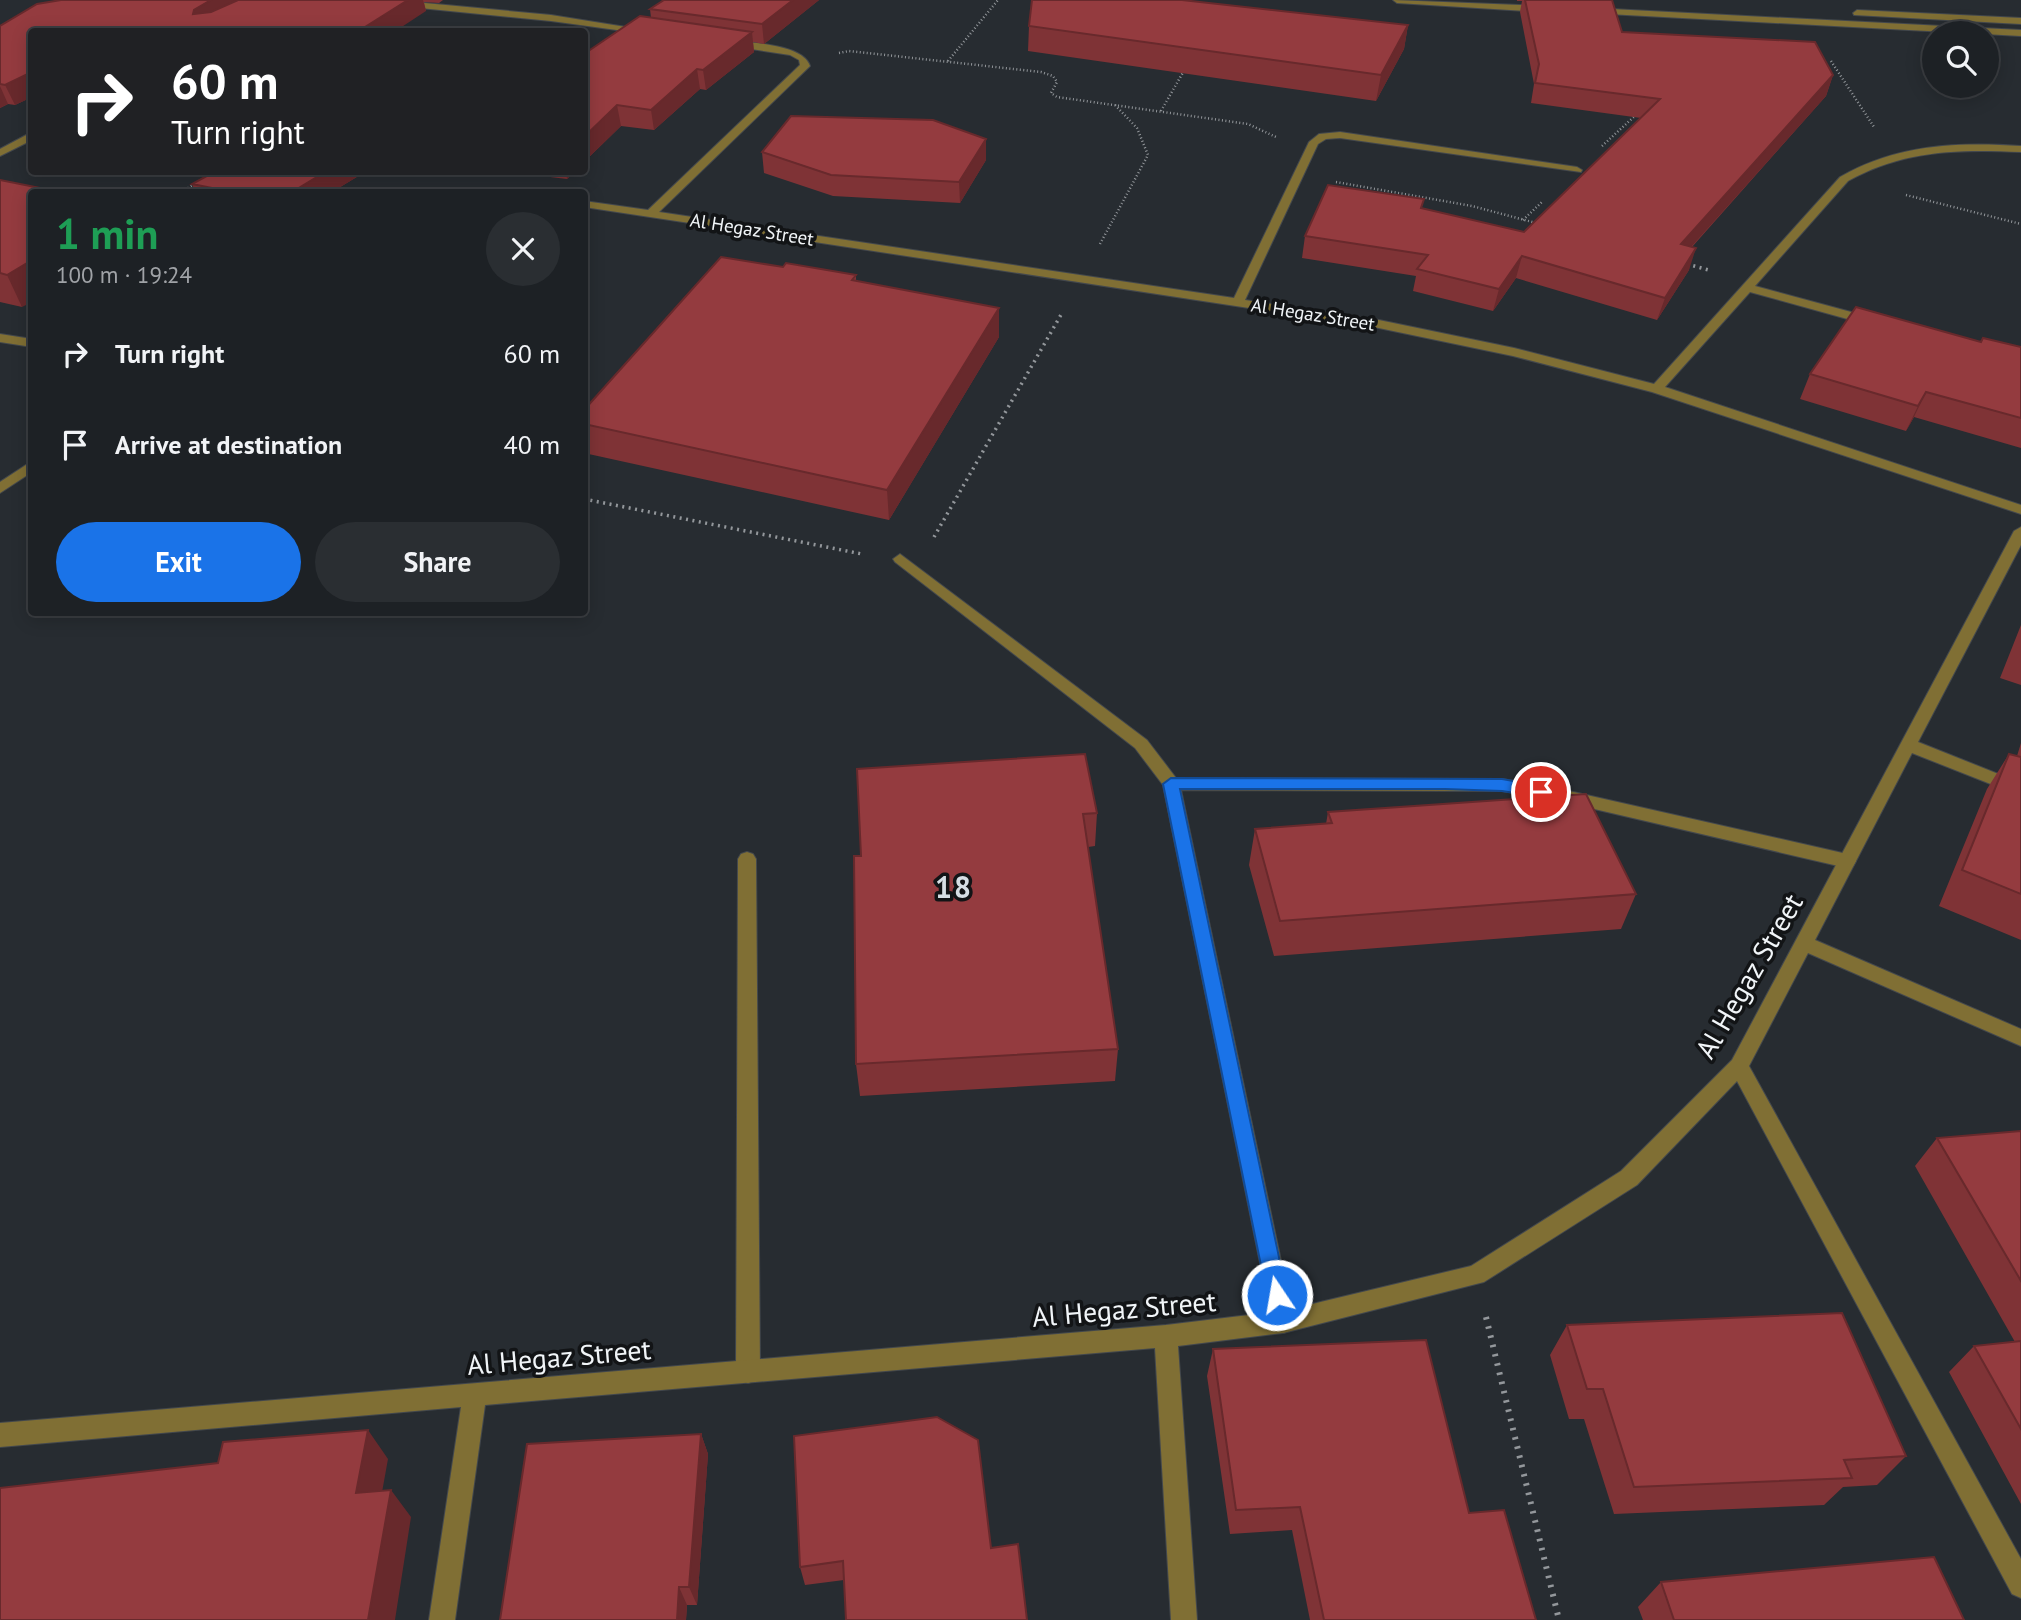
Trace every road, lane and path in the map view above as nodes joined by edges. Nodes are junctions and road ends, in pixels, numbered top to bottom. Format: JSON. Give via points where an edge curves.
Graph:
{"nodes":[{"id":1,"x":998,"y":0,"type":"edge"},
{"id":2,"x":1397,"y":0,"type":"edge"},
{"id":3,"x":1587,"y":0,"type":"edge"},
{"id":4,"x":390,"y":3,"type":"edge"},
{"id":5,"x":1657,"y":3,"type":"dead end"},
{"id":6,"x":1552,"y":9,"type":"edge"},
{"id":7,"x":1580,"y":10,"type":"edge"},
{"id":8,"x":1851,"y":12,"type":"dead end"},
{"id":9,"x":2021,"y":21,"type":"edge"},
{"id":10,"x":1806,"y":22,"type":"junction"},
{"id":11,"x":654,"y":33,"type":"edge"},
{"id":12,"x":2021,"y":33,"type":"edge"},
{"id":13,"x":722,"y":42,"type":"edge"},
{"id":14,"x":803,"y":59,"type":"junction"},
{"id":15,"x":947,"y":62,"type":"junction"},
{"id":16,"x":1186,"y":67,"type":"edge"},
{"id":17,"x":1114,"y":104,"type":"junction"},
{"id":18,"x":1161,"y":111,"type":"junction"},
{"id":19,"x":1638,"y":113,"type":"edge"},
{"id":20,"x":28,"y":137,"type":"edge"},
{"id":21,"x":2021,"y":149,"type":"edge"},
{"id":22,"x":0,"y":153,"type":"edge"},
{"id":23,"x":1893,"y":155,"type":"junction"},
{"id":24,"x":1300,"y":170,"type":"junction"},
{"id":25,"x":1577,"y":170,"type":"junction"},
{"id":26,"x":204,"y":178,"type":"edge"},
{"id":27,"x":1844,"y":179,"type":"junction"},
{"id":28,"x":187,"y":189,"type":"edge"},
{"id":29,"x":588,"y":205,"type":"edge"},
{"id":30,"x":651,"y":214,"type":"junction"},
{"id":31,"x":1523,"y":220,"type":"junction"},
{"id":32,"x":1536,"y":223,"type":"edge"},
{"id":33,"x":2021,"y":224,"type":"edge"},
{"id":34,"x":1677,"y":261,"type":"edge"},
{"id":35,"x":1081,"y":279,"type":"junction"},
{"id":36,"x":1751,"y":285,"type":"junction"},
{"id":37,"x":1238,"y":302,"type":"junction"},
{"id":38,"x":1891,"y":327,"type":"edge"},
{"id":39,"x":0,"y":338,"type":"edge"},
{"id":40,"x":28,"y":342,"type":"edge"},
{"id":41,"x":1657,"y":390,"type":"junction"},
{"id":42,"x":28,"y":467,"type":"edge"},
{"id":43,"x":0,"y":489,"type":"edge"},
{"id":44,"x":588,"y":500,"type":"edge"},
{"id":45,"x":2021,"y":510,"type":"edge"},
{"id":46,"x":2021,"y":531,"type":"edge"},
{"id":47,"x":900,"y":559,"type":"junction"},
{"id":48,"x":1908,"y":745,"type":"junction"},
{"id":49,"x":1171,"y":784,"type":"junction"},
{"id":50,"x":2021,"y":790,"type":"edge"},
{"id":51,"x":747,"y":859,"type":"dead end"},
{"id":52,"x":1847,"y":861,"type":"junction"},
{"id":53,"x":1804,"y":943,"type":"junction"},
{"id":54,"x":2021,"y":1038,"type":"edge"},
{"id":55,"x":1739,"y":1066,"type":"junction"},
{"id":56,"x":1476,"y":1275,"type":"junction"},
{"id":57,"x":1283,"y":1322,"type":"junction"},
{"id":58,"x":1166,"y":1336,"type":"junction"},
{"id":59,"x":748,"y":1372,"type":"junction"},
{"id":60,"x":475,"y":1394,"type":"junction"},
{"id":61,"x":0,"y":1435,"type":"edge"},
{"id":62,"x":2021,"y":1585,"type":"edge"},
{"id":63,"x":442,"y":1620,"type":"edge"},
{"id":64,"x":1184,"y":1620,"type":"edge"},
{"id":65,"x":1559,"y":1620,"type":"edge"}],
"edges":[{"from":1,"to":15,"type":"path"},
{"from":2,"to":6,"type":"street"},
{"from":3,"to":5,"type":"street"},
{"from":4,"to":11,"type":"street"},
{"from":7,"to":10,"type":"street"},
{"from":8,"to":9,"type":"street"},
{"from":10,"to":12,"type":"street"},
{"from":10,"to":23,"type":"path"},
{"from":13,"to":14,"type":"street","via":[[784,51]]},
{"from":14,"to":15,"type":"path","via":[[849,51]]},
{"from":14,"to":30,"type":"street","via":[[800,73]]},
{"from":15,"to":17,"type":"path","via":[[1041,72],[1057,82],[1052,95]]},
{"from":16,"to":18,"type":"path"},
{"from":17,"to":18,"type":"path"},
{"from":17,"to":35,"type":"path","via":[[1137,128],[1148,155]]},
{"from":18,"to":24,"type":"path","via":[[1248,124],[1292,150]]},
{"from":19,"to":25,"type":"path"},
{"from":20,"to":22,"type":"street"},
{"from":21,"to":23,"type":"street","via":[[1941,148]]},
{"from":23,"to":27,"type":"street"},
{"from":24,"to":25,"type":"street","via":[[1314,142],[1340,135]]},
{"from":24,"to":31,"type":"path"},
{"from":24,"to":37,"type":"street"},
{"from":25,"to":31,"type":"path"},
{"from":26,"to":28,"type":"path"},
{"from":27,"to":33,"type":"path"},
{"from":27,"to":36,"type":"street"},
{"from":29,"to":30,"type":"street","name":"Al Hegaz Street"},
{"from":30,"to":35,"type":"street","name":"Al Hegaz Street"},
{"from":31,"to":32,"type":"path"},
{"from":34,"to":36,"type":"path"},
{"from":35,"to":37,"type":"street","name":"Al Hegaz Street"},
{"from":35,"to":47,"type":"path","via":[[927,550]]},
{"from":36,"to":38,"type":"street"},
{"from":36,"to":41,"type":"street"},
{"from":37,"to":41,"type":"street","name":"Al Hegaz Street","via":[[1374,323],[1514,352]]},
{"from":39,"to":40,"type":"street"},
{"from":41,"to":45,"type":"street","name":"Al Hegaz Street"},
{"from":42,"to":43,"type":"street"},
{"from":44,"to":47,"type":"path"},
{"from":46,"to":48,"type":"street","name":"Al Hegaz Street"},
{"from":47,"to":49,"type":"street","via":[[1141,744]]},
{"from":48,"to":50,"type":"street"},
{"from":48,"to":52,"type":"street","name":"Al Hegaz Street"},
{"from":49,"to":52,"type":"street","via":[[1502,785]]},
{"from":49,"to":57,"type":"street"},
{"from":51,"to":59,"type":"street"},
{"from":52,"to":53,"type":"street","name":"Al Hegaz Street"},
{"from":53,"to":54,"type":"street"},
{"from":53,"to":55,"type":"street","name":"Al Hegaz Street"},
{"from":55,"to":56,"type":"street","name":"Al Hegaz Street","via":[[1629,1178]]},
{"from":55,"to":62,"type":"street"},
{"from":56,"to":57,"type":"street","name":"Al Hegaz Street"},
{"from":56,"to":65,"type":"path"},
{"from":57,"to":58,"type":"street","name":"Al Hegaz Street"},
{"from":58,"to":59,"type":"street","name":"Al Hegaz Street"},
{"from":58,"to":64,"type":"street"},
{"from":59,"to":60,"type":"street","name":"Al Hegaz Street"},
{"from":60,"to":61,"type":"street","name":"Al Hegaz Street"},
{"from":60,"to":63,"type":"street"}]}
